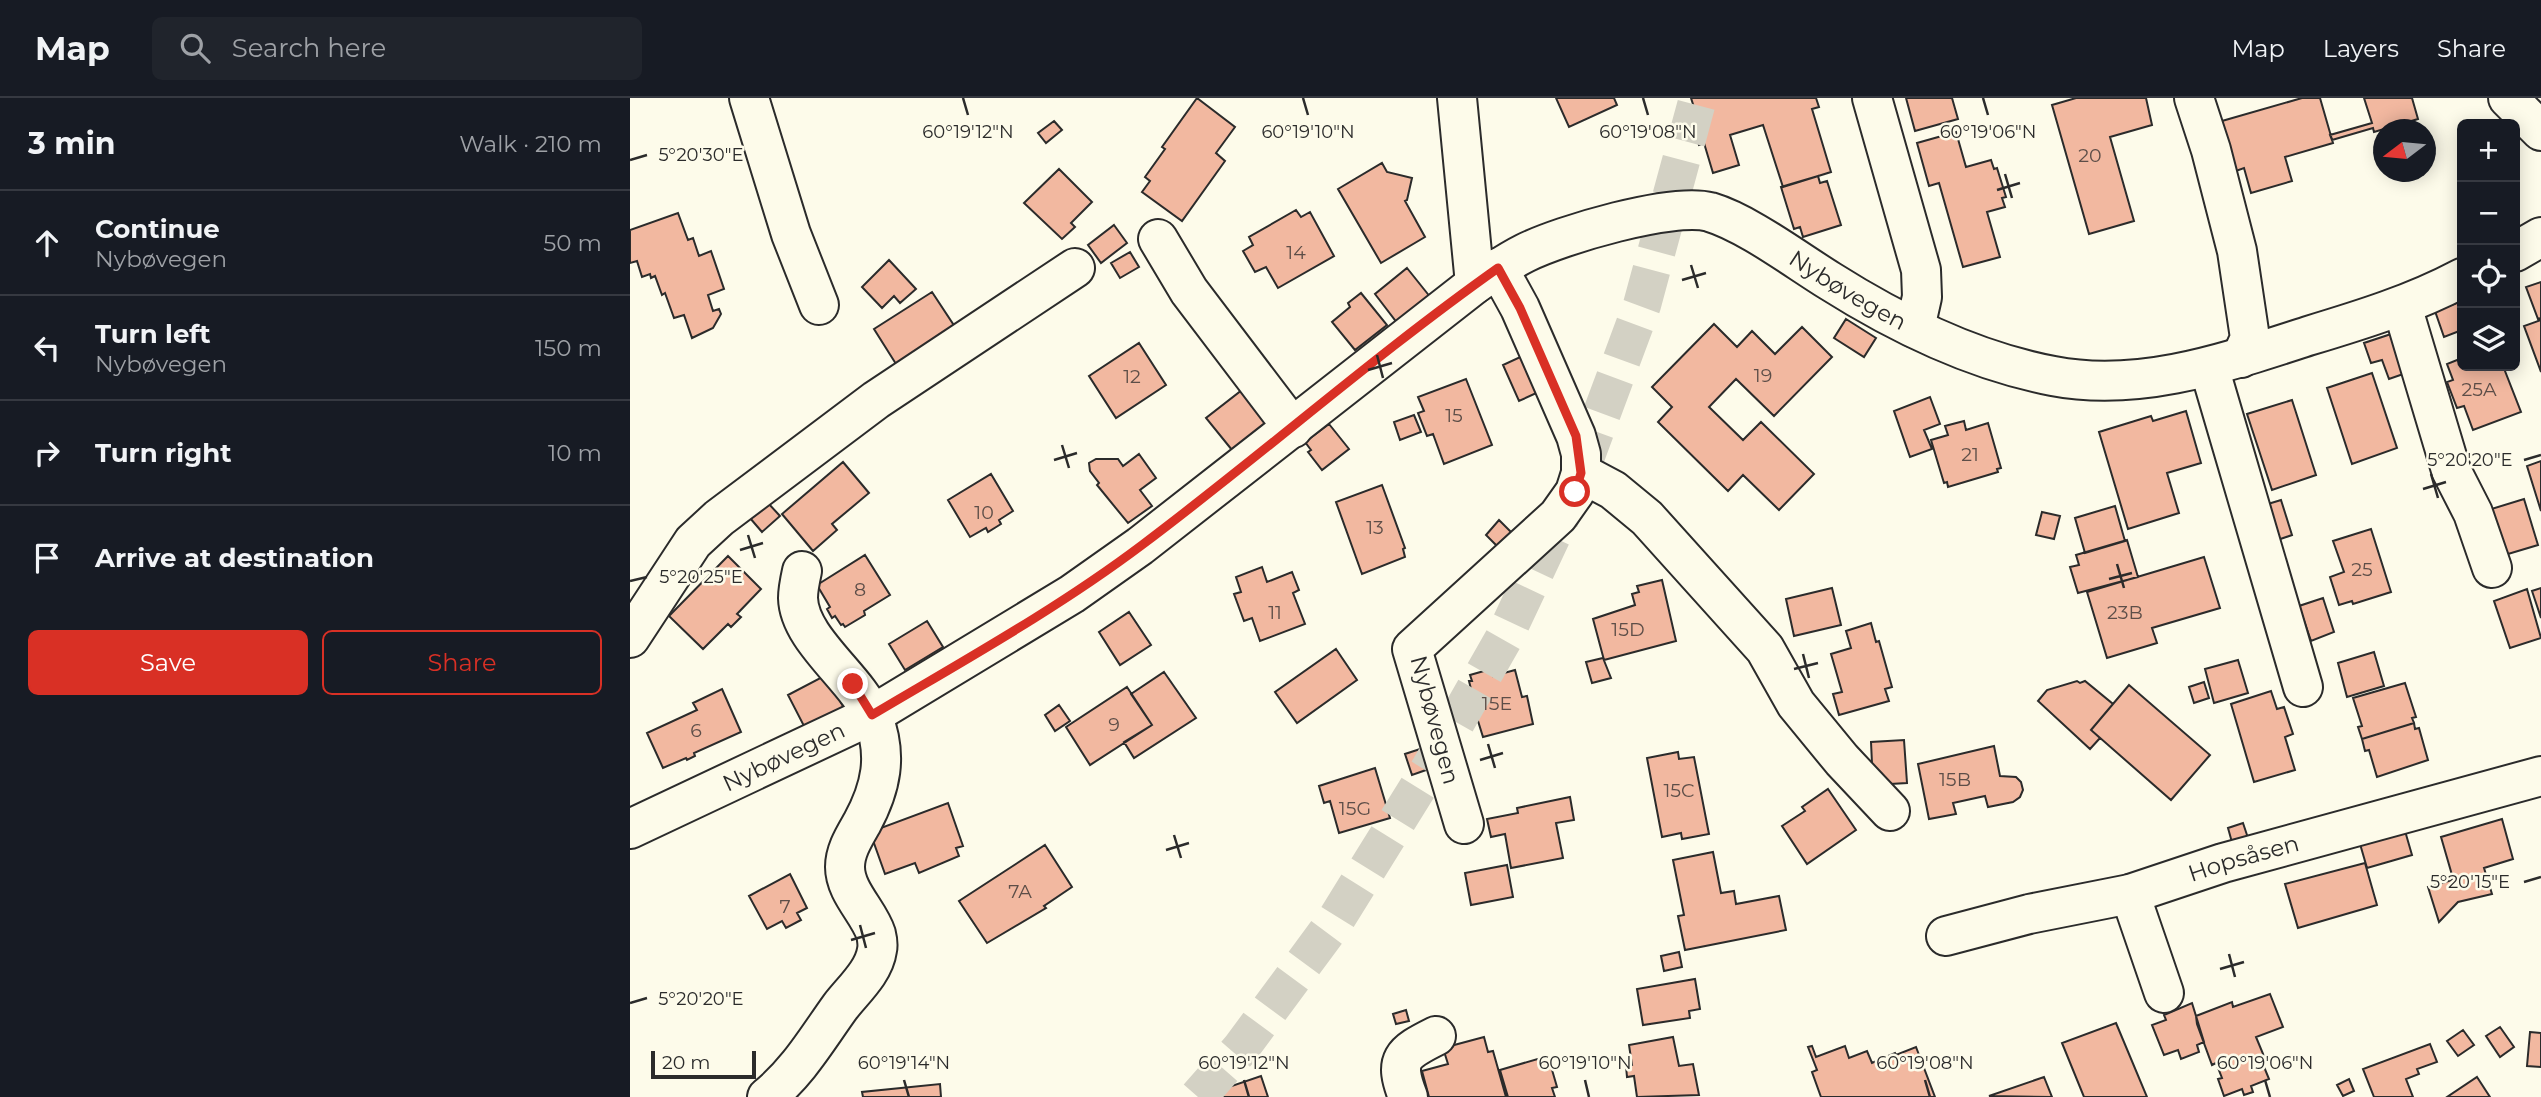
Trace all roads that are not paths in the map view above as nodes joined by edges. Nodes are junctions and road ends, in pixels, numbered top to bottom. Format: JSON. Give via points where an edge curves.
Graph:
{"nodes":[{"id":1,"x":749,"y":98,"type":"edge"},
{"id":2,"x":1457,"y":98,"type":"edge"},
{"id":3,"x":1872,"y":98,"type":"edge"},
{"id":4,"x":2194,"y":98,"type":"edge"},
{"id":5,"x":2508,"y":98,"type":"edge"},
{"id":6,"x":2541,"y":131,"type":"edge"},
{"id":7,"x":2541,"y":237,"type":"edge"},
{"id":8,"x":1158,"y":239,"type":"dead end"},
{"id":9,"x":2520,"y":249,"type":"edge"},
{"id":10,"x":1075,"y":268,"type":"dead end"},
{"id":11,"x":1487,"y":276,"type":"junction"},
{"id":12,"x":2457,"y":280,"type":"edge"},
{"id":13,"x":819,"y":305,"type":"dead end"},
{"id":14,"x":2402,"y":306,"type":"junction"},
{"id":15,"x":1916,"y":328,"type":"junction"},
{"id":16,"x":2225,"y":362,"type":"junction"},
{"id":17,"x":1293,"y":428,"type":"junction"},
{"id":18,"x":1581,"y":473,"type":"junction"},
{"id":19,"x":2492,"y":568,"type":"dead end"},
{"id":20,"x":802,"y":571,"type":"dead end"},
{"id":21,"x":630,"y":638,"type":"edge"},
{"id":22,"x":2303,"y":687,"type":"dead end"},
{"id":23,"x":872,"y":715,"type":"junction"},
{"id":24,"x":2541,"y":776,"type":"edge"},
{"id":25,"x":1890,"y":811,"type":"dead end"},
{"id":26,"x":1464,"y":824,"type":"dead end"},
{"id":27,"x":630,"y":829,"type":"edge"},
{"id":28,"x":2130,"y":894,"type":"junction"},
{"id":29,"x":1947,"y":936,"type":"dead end"},
{"id":30,"x":2164,"y":993,"type":"dead end"},
{"id":31,"x":1436,"y":1036,"type":"dead end"},
{"id":32,"x":767,"y":1097,"type":"edge"},
{"id":33,"x":1408,"y":1097,"type":"edge"}],
"edges":[{"from":1,"to":13,"type":"street","via":[[791,234]]},
{"from":2,"to":11,"type":"street"},
{"from":3,"to":15,"type":"street","via":[[1921,270]]},
{"from":4,"to":16,"type":"street","via":[[2237,251],[2250,338]]},
{"from":5,"to":6,"type":"street"},
{"from":7,"to":9,"type":"street"},
{"from":8,"to":17,"type":"street","via":[[1189,291]]},
{"from":10,"to":21,"type":"street","via":[[876,400],[719,518],[693,542]]},
{"from":11,"to":15,"type":"street","name":"Nybøvegen","via":[[1554,240],[1684,209],[1733,221],[1850,294]]},
{"from":11,"to":17,"type":"street","name":"Nybøvegen"},
{"from":11,"to":18,"type":"street","via":[[1520,308],[1576,436]]},
{"from":12,"to":14,"type":"street","name":"Nybøvegen"},
{"from":14,"to":16,"type":"street","name":"Nybøvegen"},
{"from":14,"to":19,"type":"street","via":[[2451,470],[2473,513]]},
{"from":15,"to":16,"type":"street","name":"Nybøvegen","via":[[1992,362],[2056,377],[2103,381],[2159,377]]},
{"from":16,"to":22,"type":"street"},
{"from":17,"to":23,"type":"street","name":"Nybøvegen","via":[[1072,594]]},
{"from":18,"to":25,"type":"street","via":[[1613,490],[1647,517],[1765,649],[1796,704]]},
{"from":18,"to":26,"type":"street","name":"Nybøvegen","via":[[1575,492],[1558,516],[1412,649]]},
{"from":20,"to":23,"type":"street","via":[[798,599],[804,620]]},
{"from":23,"to":27,"type":"street","name":"Nybøvegen"},
{"from":23,"to":32,"type":"street","via":[[881,742],[882,774],[849,845],[845,869],[876,934],[878,950],[866,975],[808,1055]]},
{"from":24,"to":28,"type":"street","name":"Hopsåsen","via":[[2223,863]]},
{"from":28,"to":29,"type":"street","name":"Hopsåsen"},
{"from":28,"to":30,"type":"street"},
{"from":31,"to":33,"type":"street","via":[[1410,1049],[1401,1060],[1400,1076]]}]}
